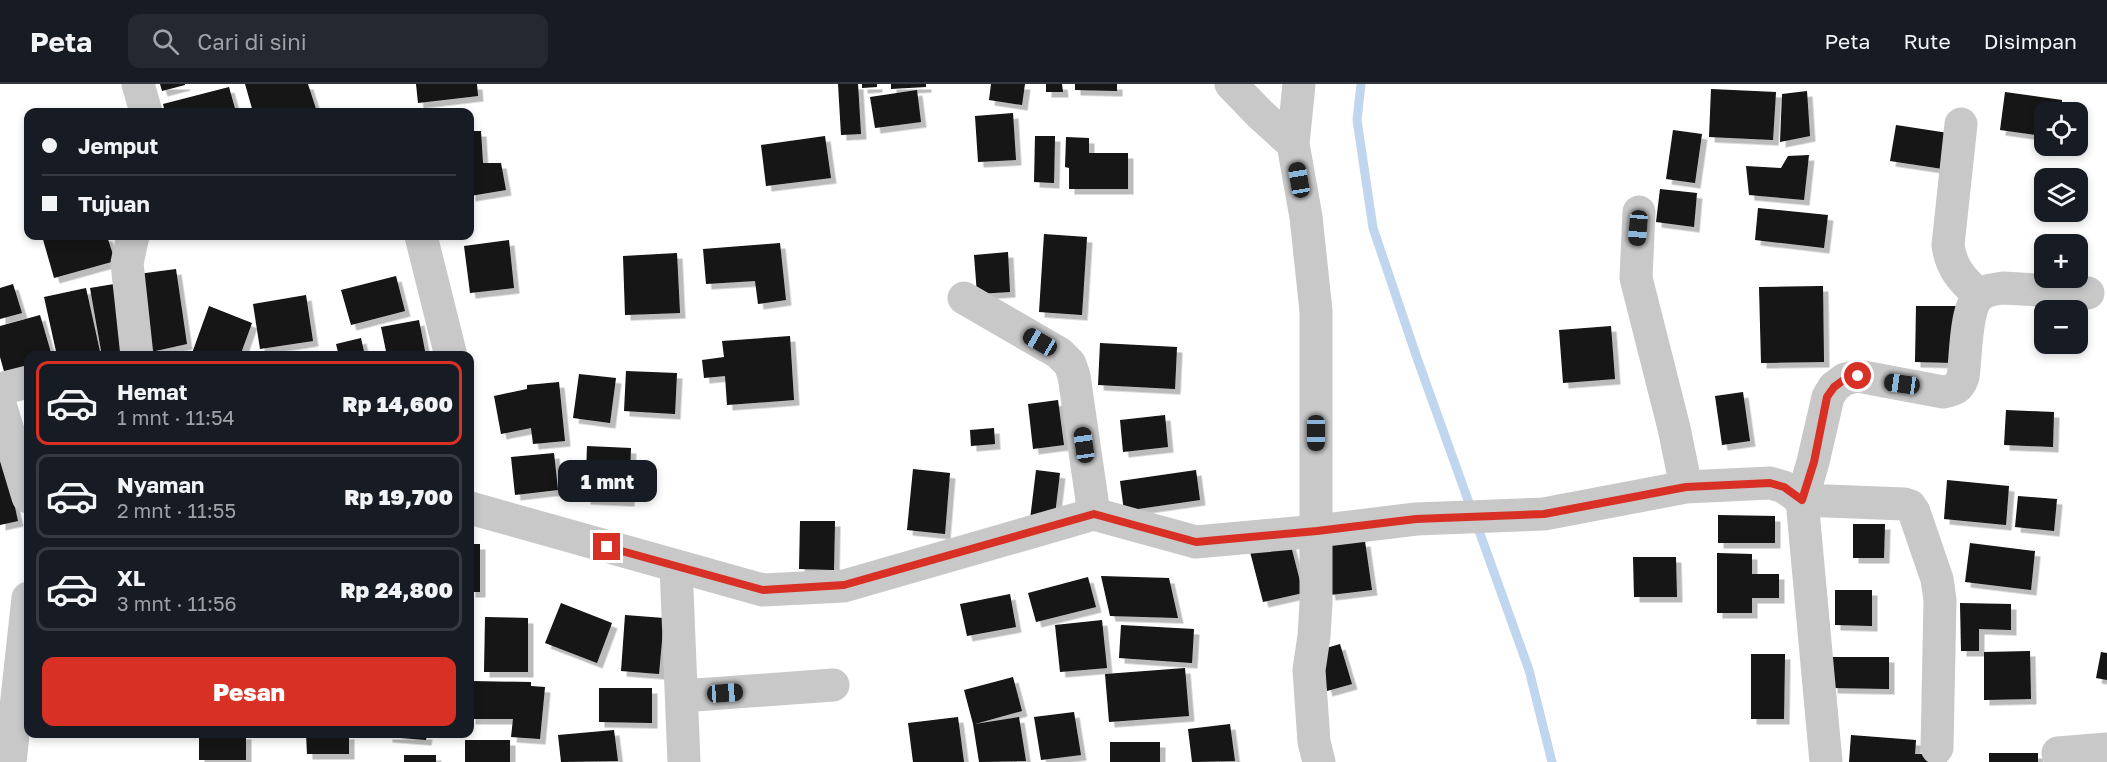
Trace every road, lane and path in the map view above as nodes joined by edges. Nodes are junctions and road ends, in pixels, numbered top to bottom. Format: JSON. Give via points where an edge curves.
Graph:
{"nodes":[{"id":1,"x":138,"y":84,"type":"edge"},
{"id":2,"x":1231,"y":84,"type":"edge"},
{"id":3,"x":1299,"y":84,"type":"edge"},
{"id":4,"x":145,"y":108,"type":"edge"},
{"id":5,"x":1961,"y":124,"type":"dead end"},
{"id":6,"x":1293,"y":144,"type":"junction"},
{"id":7,"x":1639,"y":212,"type":"dead end"},
{"id":8,"x":132,"y":240,"type":"edge"},
{"id":9,"x":422,"y":240,"type":"edge"},
{"id":10,"x":2088,"y":293,"type":"dead end"},
{"id":11,"x":1979,"y":295,"type":"junction"},
{"id":12,"x":964,"y":298,"type":"dead end"},
{"id":13,"x":136,"y":351,"type":"edge"},
{"id":14,"x":451,"y":351,"type":"edge"},
{"id":15,"x":24,"y":383,"type":"edge"},
{"id":16,"x":0,"y":389,"type":"edge"},
{"id":17,"x":0,"y":404,"type":"edge"},
{"id":18,"x":24,"y":484,"type":"edge"},
{"id":19,"x":1686,"y":487,"type":"junction"},
{"id":20,"x":1802,"y":500,"type":"junction"},
{"id":21,"x":474,"y":509,"type":"edge"},
{"id":22,"x":1094,"y":514,"type":"junction"},
{"id":23,"x":1317,"y":531,"type":"junction"},
{"id":24,"x":676,"y":567,"type":"junction"},
{"id":25,"x":24,"y":634,"type":"edge"},
{"id":26,"x":833,"y":685,"type":"dead end"},
{"id":27,"x":682,"y":696,"type":"junction"},
{"id":28,"x":1937,"y":748,"type":"dead end"},
{"id":29,"x":2107,"y":749,"type":"edge"},
{"id":30,"x":2058,"y":753,"type":"dead end"},
{"id":31,"x":10,"y":762,"type":"edge"},
{"id":32,"x":684,"y":762,"type":"edge"},
{"id":33,"x":1319,"y":762,"type":"edge"},
{"id":34,"x":1826,"y":762,"type":"edge"}],
"edges":[{"from":1,"to":4,"type":"street"},
{"from":2,"to":6,"type":"street"},
{"from":3,"to":6,"type":"street"},
{"from":5,"to":11,"type":"street","via":[[1948,245],[1956,272]]},
{"from":6,"to":23,"type":"street","via":[[1316,311]]},
{"from":7,"to":19,"type":"street","via":[[1636,278]]},
{"from":8,"to":13,"type":"street","via":[[127,263]]},
{"from":9,"to":14,"type":"street"},
{"from":10,"to":11,"type":"street","via":[[2003,288]]},
{"from":11,"to":20,"type":"street","via":[[1970,311],[1960,386],[1943,392],[1858,376],[1834,387],[1827,397]]},
{"from":12,"to":22,"type":"street","via":[[1059,353],[1070,364]]},
{"from":15,"to":16,"type":"street"},
{"from":17,"to":18,"type":"street"},
{"from":19,"to":20,"type":"street","via":[[1770,483],[1784,487]]},
{"from":19,"to":23,"type":"street","via":[[1544,514],[1416,519]]},
{"from":20,"to":28,"type":"street","via":[[1904,504],[1914,512],[1937,579],[1940,600]]},
{"from":20,"to":34,"type":"street"},
{"from":21,"to":24,"type":"street"},
{"from":22,"to":23,"type":"street","via":[[1196,542]]},
{"from":22,"to":24,"type":"street","via":[[844,585],[763,590]]},
{"from":23,"to":33,"type":"street","via":[[1314,636],[1309,669]]},
{"from":24,"to":27,"type":"street"},
{"from":25,"to":31,"type":"street"},
{"from":26,"to":27,"type":"street"},
{"from":27,"to":32,"type":"street"},
{"from":29,"to":30,"type":"street"}]}
